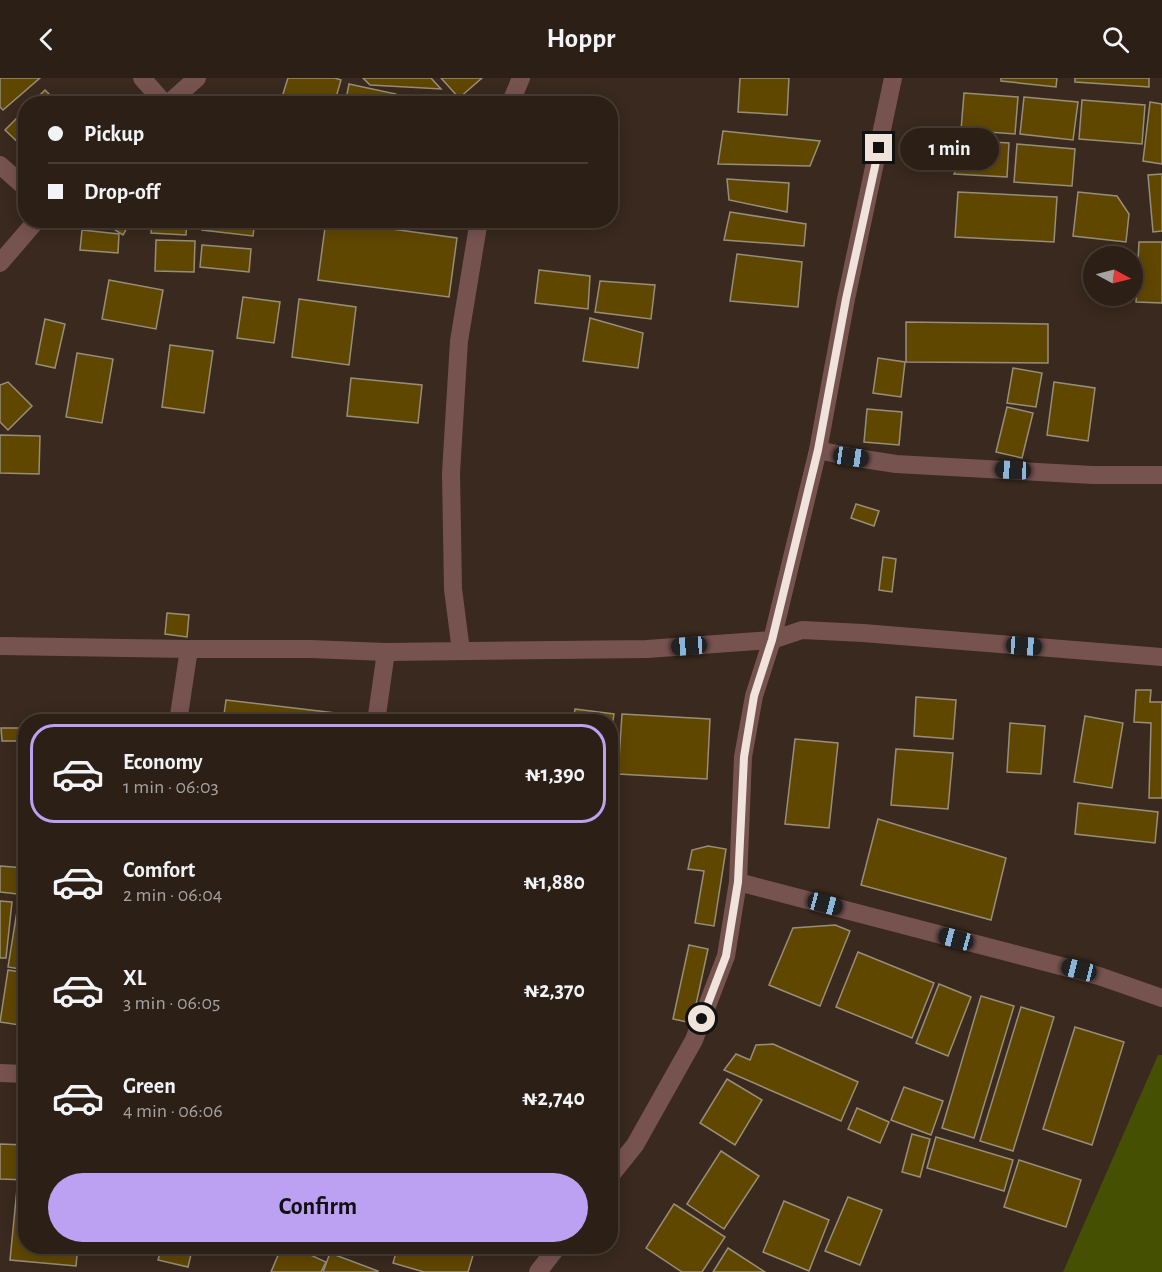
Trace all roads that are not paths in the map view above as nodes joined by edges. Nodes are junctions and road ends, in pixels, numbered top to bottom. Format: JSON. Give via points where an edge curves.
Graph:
{"nodes":[{"id":1,"x":142,"y":78,"type":"edge"},
{"id":2,"x":197,"y":78,"type":"edge"},
{"id":3,"x":521,"y":78,"type":"edge"},
{"id":4,"x":893,"y":78,"type":"edge"},
{"id":5,"x":159,"y":96,"type":"edge"},
{"id":6,"x":176,"y":96,"type":"edge"},
{"id":7,"x":513,"y":96,"type":"edge"},
{"id":8,"x":0,"y":165,"type":"edge"},
{"id":9,"x":18,"y":181,"type":"edge"},
{"id":10,"x":30,"y":228,"type":"edge"},
{"id":11,"x":478,"y":228,"type":"edge"},
{"id":12,"x":0,"y":263,"type":"edge"},
{"id":13,"x":818,"y":450,"type":"junction"},
{"id":14,"x":1162,"y":475,"type":"edge"},
{"id":15,"x":772,"y":640,"type":"junction"},
{"id":16,"x":0,"y":645,"type":"edge"},
{"id":17,"x":189,"y":649,"type":"junction"},
{"id":18,"x":461,"y":651,"type":"junction"},
{"id":19,"x":386,"y":652,"type":"junction"},
{"id":20,"x":1162,"y":657,"type":"edge"},
{"id":21,"x":179,"y":714,"type":"edge"},
{"id":22,"x":376,"y":714,"type":"edge"},
{"id":23,"x":738,"y":882,"type":"junction"},
{"id":24,"x":1162,"y":998,"type":"edge"},
{"id":25,"x":0,"y":1073,"type":"edge"},
{"id":26,"x":18,"y":1074,"type":"edge"},
{"id":27,"x":618,"y":1166,"type":"edge"},
{"id":28,"x":552,"y":1254,"type":"edge"},
{"id":29,"x":538,"y":1272,"type":"edge"}],
"edges":[{"from":1,"to":5,"type":"street"},
{"from":2,"to":6,"type":"street"},
{"from":3,"to":7,"type":"street"},
{"from":4,"to":13,"type":"street"},
{"from":8,"to":9,"type":"street"},
{"from":10,"to":12,"type":"street"},
{"from":11,"to":18,"type":"street","via":[[459,340],[451,473],[453,589]]},
{"from":13,"to":14,"type":"street","via":[[896,464]]},
{"from":13,"to":15,"type":"street"},
{"from":15,"to":18,"type":"street","via":[[647,649]]},
{"from":15,"to":20,"type":"street","via":[[802,630]]},
{"from":15,"to":23,"type":"street","via":[[754,696],[744,757]]},
{"from":16,"to":17,"type":"street"},
{"from":17,"to":19,"type":"street"},
{"from":17,"to":21,"type":"street"},
{"from":18,"to":19,"type":"street"},
{"from":19,"to":22,"type":"street"},
{"from":23,"to":24,"type":"street","via":[[1100,976]]},
{"from":23,"to":27,"type":"street","via":[[726,956],[694,1041]]},
{"from":25,"to":26,"type":"street"},
{"from":28,"to":29,"type":"street"}]}
